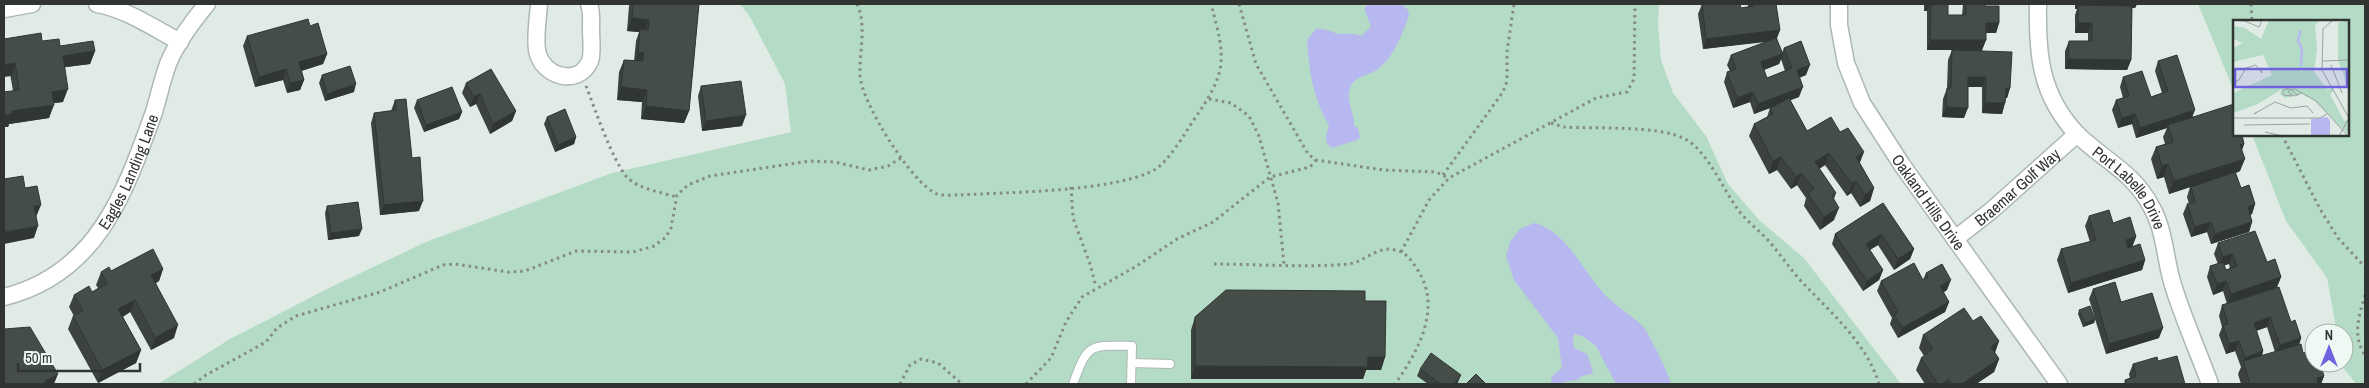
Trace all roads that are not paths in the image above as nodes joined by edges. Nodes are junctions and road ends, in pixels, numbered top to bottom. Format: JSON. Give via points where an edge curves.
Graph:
{"nodes":[{"id":1,"x":32,"y":4,"type":"edge"},
{"id":2,"x":97,"y":4,"type":"edge"},
{"id":3,"x":207,"y":4,"type":"edge"},
{"id":4,"x":539,"y":4,"type":"edge"},
{"id":5,"x":589,"y":4,"type":"edge"},
{"id":6,"x":1839,"y":4,"type":"edge"},
{"id":7,"x":2038,"y":4,"type":"edge"},
{"id":8,"x":4,"y":9,"type":"edge"},
{"id":9,"x":180,"y":42,"type":"junction"},
{"id":10,"x":2077,"y":134,"type":"junction"},
{"id":11,"x":1955,"y":239,"type":"junction"},
{"id":12,"x":4,"y":298,"type":"edge"},
{"id":13,"x":1132,"y":363,"type":"junction"},
{"id":14,"x":1170,"y":364,"type":"dead end"},
{"id":15,"x":1073,"y":384,"type":"edge"},
{"id":16,"x":1131,"y":384,"type":"edge"},
{"id":17,"x":2058,"y":384,"type":"edge"},
{"id":18,"x":2210,"y":384,"type":"edge"}],
"edges":[{"from":1,"to":8,"type":"street"},
{"from":2,"to":9,"type":"street","via":[[107,5]]},
{"from":3,"to":9,"type":"street","name":"Eagles Landing Lane"},
{"from":4,"to":5,"type":"street","via":[[537,51],[542,61],[554,74],[576,76],[591,60]]},
{"from":6,"to":11,"type":"street","name":"Oakland Hills Drive","via":[[1839,26],[1846,63],[1862,104]]},
{"from":7,"to":10,"type":"street","name":"Port Labelle Drive","via":[[2038,48],[2047,89]]},
{"from":9,"to":12,"type":"street","name":"Eagles Landing Lane","via":[[168,64],[124,190],[110,217],[92,242],[67,266],[43,283]]},
{"from":10,"to":11,"type":"street","name":"Braemar Golf Way"},
{"from":10,"to":18,"type":"street","name":"Port Labelle Drive","via":[[2133,180],[2153,208],[2172,284]]},
{"from":11,"to":17,"type":"street","name":"Oakland Hills Drive"},
{"from":13,"to":14,"type":"lane"},
{"from":13,"to":15,"type":"lane","via":[[1132,346],[1099,345],[1084,355]]},
{"from":13,"to":16,"type":"lane"}]}
